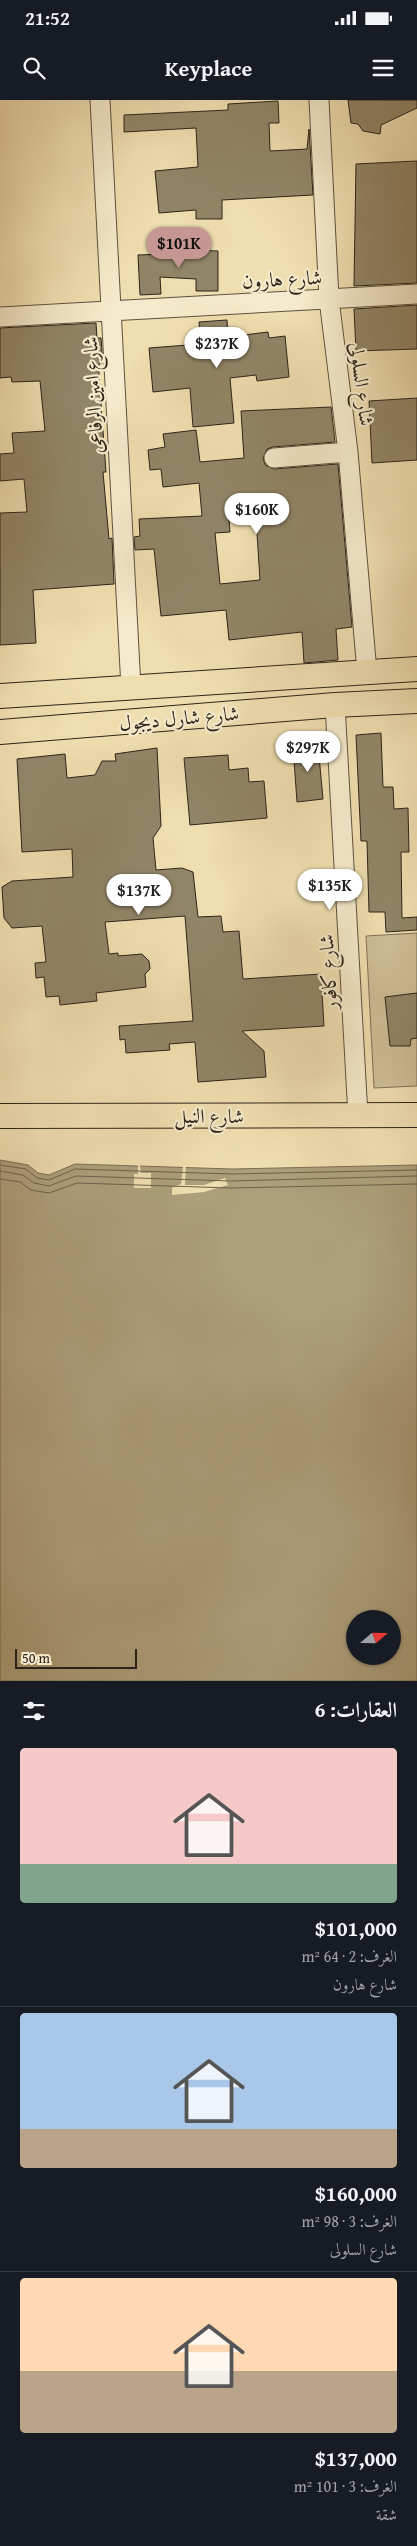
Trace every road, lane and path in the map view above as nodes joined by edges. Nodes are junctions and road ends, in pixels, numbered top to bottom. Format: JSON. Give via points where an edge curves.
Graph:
{"nodes":[{"id":1,"x":100,"y":100,"type":"edge"},
{"id":2,"x":319,"y":100,"type":"edge"},
{"id":3,"x":417,"y":294,"type":"edge"},
{"id":4,"x":329,"y":299,"type":"junction"},
{"id":5,"x":111,"y":312,"type":"junction"},
{"id":6,"x":0,"y":317,"type":"edge"},
{"id":7,"x":348,"y":452,"type":"junction"},
{"id":8,"x":274,"y":458,"type":"dead end"},
{"id":9,"x":417,"y":669,"type":"edge"},
{"id":10,"x":367,"y":672,"type":"junction"},
{"id":11,"x":131,"y":688,"type":"junction"},
{"id":12,"x":0,"y":696,"type":"edge"},
{"id":13,"x":417,"y":701,"type":"edge"},
{"id":14,"x":335,"y":705,"type":"junction"},
{"id":15,"x":0,"y":732,"type":"edge"},
{"id":16,"x":417,"y":1115,"type":"edge"},
{"id":17,"x":0,"y":1116,"type":"edge"},
{"id":18,"x":358,"y":1116,"type":"junction"}],
"edges":[{"from":1,"to":5,"type":"street","name":"شارع امين الرفاعى"},
{"from":2,"to":4,"type":"street","name":"شارع السلولى"},
{"from":3,"to":4,"type":"street","name":"شارع هارون"},
{"from":4,"to":5,"type":"street","name":"شارع هارون"},
{"from":4,"to":7,"type":"street","name":"شارع السلولى"},
{"from":5,"to":6,"type":"street","name":"شارع هارون"},
{"from":5,"to":11,"type":"street","name":"شارع امين الرفاعى"},
{"from":7,"to":8,"type":"street"},
{"from":7,"to":10,"type":"street","name":"شارع السلولى"},
{"from":9,"to":10,"type":"main road","name":"شارع شارل ديجول"},
{"from":10,"to":11,"type":"main road","name":"شارع شارل ديجول"},
{"from":11,"to":12,"type":"main road","name":"شارع شارل ديجول"},
{"from":13,"to":14,"type":"main road","name":"شارع شارل ديجول"},
{"from":14,"to":15,"type":"main road","name":"شارع شارل ديجول"},
{"from":14,"to":18,"type":"street","name":"شارع كافور"},
{"from":16,"to":18,"type":"main road","name":"شارع النيل"},
{"from":17,"to":18,"type":"main road","name":"شارع النيل"}]}
